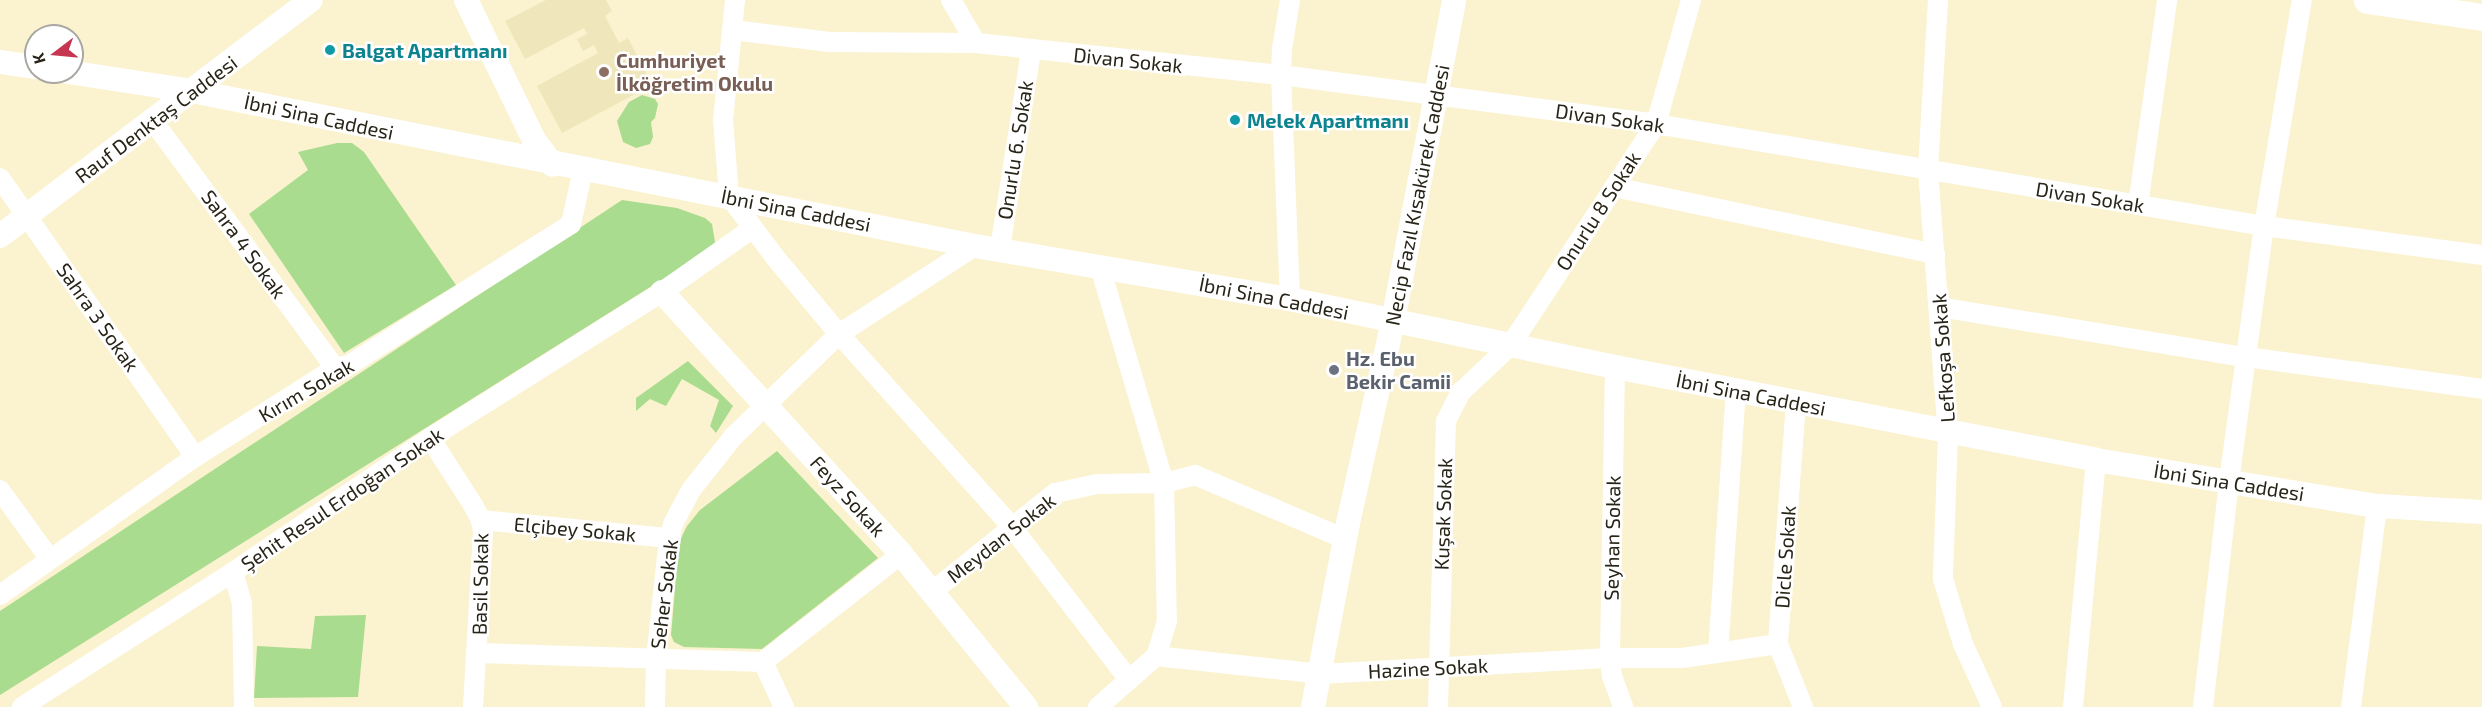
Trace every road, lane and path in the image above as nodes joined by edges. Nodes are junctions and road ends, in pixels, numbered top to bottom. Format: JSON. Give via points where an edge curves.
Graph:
{"nodes":[{"id":1,"x":311,"y":0,"type":"edge"},
{"id":2,"x":466,"y":0,"type":"edge"},
{"id":3,"x":735,"y":0,"type":"edge"},
{"id":4,"x":951,"y":0,"type":"edge"},
{"id":5,"x":1290,"y":0,"type":"edge"},
{"id":6,"x":1454,"y":0,"type":"edge"},
{"id":7,"x":1690,"y":0,"type":"edge"},
{"id":8,"x":1938,"y":0,"type":"edge"},
{"id":9,"x":2167,"y":0,"type":"edge"},
{"id":10,"x":2302,"y":0,"type":"edge"},
{"id":11,"x":2367,"y":0,"type":"edge"},
{"id":12,"x":2482,"y":17,"type":"edge"},
{"id":13,"x":733,"y":30,"type":"junction"},
{"id":14,"x":976,"y":43,"type":"junction"},
{"id":15,"x":1031,"y":50,"type":"junction"},
{"id":16,"x":0,"y":62,"type":"edge"},
{"id":17,"x":24,"y":65,"type":"edge"},
{"id":18,"x":84,"y":74,"type":"edge"},
{"id":19,"x":1281,"y":75,"type":"junction"},
{"id":20,"x":192,"y":91,"type":"junction"},
{"id":21,"x":1437,"y":96,"type":"junction"},
{"id":22,"x":153,"y":121,"type":"junction"},
{"id":23,"x":1656,"y":124,"type":"junction"},
{"id":24,"x":553,"y":165,"type":"junction"},
{"id":25,"x":583,"y":170,"type":"junction"},
{"id":26,"x":1928,"y":170,"type":"junction"},
{"id":27,"x":0,"y":178,"type":"edge"},
{"id":28,"x":1614,"y":187,"type":"junction"},
{"id":29,"x":729,"y":196,"type":"junction"},
{"id":30,"x":2138,"y":205,"type":"junction"},
{"id":31,"x":28,"y":216,"type":"junction"},
{"id":32,"x":2264,"y":225,"type":"junction"},
{"id":33,"x":753,"y":228,"type":"junction"},
{"id":34,"x":0,"y":236,"type":"edge"},
{"id":35,"x":975,"y":246,"type":"junction"},
{"id":36,"x":1000,"y":249,"type":"junction"},
{"id":37,"x":1935,"y":254,"type":"junction"},
{"id":38,"x":2482,"y":255,"type":"edge"},
{"id":39,"x":1100,"y":267,"type":"junction"},
{"id":40,"x":662,"y":292,"type":"junction"},
{"id":41,"x":1290,"y":299,"type":"junction"},
{"id":42,"x":1939,"y":306,"type":"junction"},
{"id":43,"x":1393,"y":321,"type":"junction"},
{"id":44,"x":839,"y":334,"type":"junction"},
{"id":45,"x":1510,"y":346,"type":"junction"},
{"id":46,"x":2246,"y":357,"type":"junction"},
{"id":47,"x":1615,"y":367,"type":"junction"},
{"id":48,"x":335,"y":368,"type":"junction"},
{"id":49,"x":2482,"y":388,"type":"edge"},
{"id":50,"x":1736,"y":391,"type":"junction"},
{"id":51,"x":1796,"y":402,"type":"junction"},
{"id":52,"x":765,"y":404,"type":"junction"},
{"id":53,"x":1948,"y":433,"type":"junction"},
{"id":54,"x":430,"y":438,"type":"junction"},
{"id":55,"x":195,"y":457,"type":"junction"},
{"id":56,"x":2096,"y":460,"type":"junction"},
{"id":57,"x":2229,"y":481,"type":"junction"},
{"id":58,"x":1164,"y":483,"type":"junction"},
{"id":59,"x":0,"y":490,"type":"edge"},
{"id":60,"x":2377,"y":506,"type":"junction"},
{"id":61,"x":2482,"y":512,"type":"edge"},
{"id":62,"x":481,"y":520,"type":"junction"},
{"id":63,"x":1011,"y":526,"type":"junction"},
{"id":64,"x":669,"y":538,"type":"junction"},
{"id":65,"x":1345,"y":539,"type":"junction"},
{"id":66,"x":901,"y":554,"type":"junction"},
{"id":67,"x":48,"y":558,"type":"junction"},
{"id":68,"x":233,"y":573,"type":"junction"},
{"id":69,"x":933,"y":591,"type":"junction"},
{"id":70,"x":0,"y":595,"type":"edge"},
{"id":71,"x":1778,"y":644,"type":"junction"},
{"id":72,"x":478,"y":653,"type":"junction"},
{"id":73,"x":1718,"y":653,"type":"junction"},
{"id":74,"x":1156,"y":656,"type":"junction"},
{"id":75,"x":1610,"y":658,"type":"junction"},
{"id":76,"x":656,"y":659,"type":"junction"},
{"id":77,"x":763,"y":662,"type":"junction"},
{"id":78,"x":1439,"y":667,"type":"junction"},
{"id":79,"x":1321,"y":674,"type":"junction"},
{"id":80,"x":1129,"y":680,"type":"junction"},
{"id":81,"x":25,"y":706,"type":"edge"},
{"id":82,"x":244,"y":707,"type":"edge"},
{"id":83,"x":473,"y":707,"type":"edge"},
{"id":84,"x":655,"y":707,"type":"edge"},
{"id":85,"x":784,"y":707,"type":"edge"},
{"id":86,"x":1026,"y":707,"type":"edge"},
{"id":87,"x":1098,"y":707,"type":"edge"},
{"id":88,"x":1312,"y":707,"type":"edge"},
{"id":89,"x":1438,"y":707,"type":"edge"},
{"id":90,"x":1623,"y":707,"type":"edge"},
{"id":91,"x":1803,"y":707,"type":"edge"},
{"id":92,"x":1992,"y":707,"type":"edge"},
{"id":93,"x":2073,"y":707,"type":"edge"},
{"id":94,"x":2203,"y":707,"type":"edge"},
{"id":95,"x":2350,"y":707,"type":"edge"}],
"edges":[{"from":1,"to":20,"type":"street","name":"Rauf Denktaş Caddesi"},
{"from":2,"to":24,"type":"street","via":[[534,140]]},
{"from":3,"to":13,"type":"street"},
{"from":4,"to":14,"type":"street"},
{"from":5,"to":19,"type":"street"},
{"from":6,"to":21,"type":"street","name":"Necip Fazıl Kısakürek Caddesi"},
{"from":7,"to":23,"type":"street","name":"Onurlu 8 Sokak"},
{"from":8,"to":26,"type":"street","name":"Lefkoşa Sokak"},
{"from":9,"to":30,"type":"street"},
{"from":10,"to":32,"type":"street"},
{"from":11,"to":12,"type":"main road"},
{"from":13,"to":14,"type":"street","name":"Divan Sokak","via":[[829,42]]},
{"from":13,"to":29,"type":"street","via":[[723,120]]},
{"from":14,"to":15,"type":"street","name":"Divan Sokak"},
{"from":15,"to":19,"type":"street","name":"Divan Sokak"},
{"from":15,"to":36,"type":"street","name":"Onurlu 6. Sokak"},
{"from":16,"to":17,"type":"street"},
{"from":18,"to":20,"type":"street","name":"İbni Sina Caddesi"},
{"from":19,"to":21,"type":"street","name":"Divan Sokak"},
{"from":19,"to":41,"type":"street"},
{"from":20,"to":22,"type":"street","name":"Rauf Denktaş Caddesi"},
{"from":20,"to":24,"type":"street","name":"İbni Sina Caddesi"},
{"from":21,"to":23,"type":"street","name":"Divan Sokak"},
{"from":21,"to":43,"type":"street","name":"Necip Fazıl Kısakürek Caddesi"},
{"from":22,"to":31,"type":"street","name":"Rauf Denktaş Caddesi"},
{"from":22,"to":48,"type":"street","name":"Sahra 4 Sokak"},
{"from":23,"to":26,"type":"street","name":"Divan Sokak"},
{"from":23,"to":28,"type":"street","name":"Onurlu 8 Sokak"},
{"from":24,"to":25,"type":"street","name":"İbni Sina Caddesi"},
{"from":25,"to":29,"type":"street","name":"İbni Sina Caddesi"},
{"from":25,"to":48,"type":"street","name":"Kırım Sokak","via":[[571,224],[349,365]]},
{"from":26,"to":30,"type":"street","name":"Divan Sokak"},
{"from":26,"to":37,"type":"street","name":"Lefkoşa Sokak"},
{"from":27,"to":31,"type":"street","name":"Sahra 3 Sokak"},
{"from":28,"to":37,"type":"street"},
{"from":28,"to":45,"type":"street","name":"Onurlu 8 Sokak"},
{"from":29,"to":33,"type":"street"},
{"from":29,"to":35,"type":"street","name":"İbni Sina Caddesi"},
{"from":30,"to":32,"type":"street","name":"Divan Sokak"},
{"from":31,"to":34,"type":"street","name":"Rauf Denktaş Caddesi"},
{"from":31,"to":55,"type":"street","name":"Sahra 3 Sokak"},
{"from":32,"to":38,"type":"street","name":"Divan Sokak"},
{"from":32,"to":46,"type":"street"},
{"from":33,"to":40,"type":"street","name":"Şehit Resul Erdoğan Sokak"},
{"from":33,"to":44,"type":"street"},
{"from":35,"to":36,"type":"street","name":"İbni Sina Caddesi"},
{"from":35,"to":44,"type":"street","name":"Seher Sokak"},
{"from":36,"to":39,"type":"street","name":"İbni Sina Caddesi"},
{"from":37,"to":42,"type":"street","name":"Lefkoşa Sokak"},
{"from":39,"to":41,"type":"street","name":"İbni Sina Caddesi"},
{"from":39,"to":58,"type":"street"},
{"from":40,"to":52,"type":"street","name":"Feyz Sokak"},
{"from":40,"to":54,"type":"street","name":"Şehit Resul Erdoğan Sokak"},
{"from":41,"to":43,"type":"street","name":"İbni Sina Caddesi"},
{"from":42,"to":46,"type":"street"},
{"from":42,"to":53,"type":"street","name":"Lefkoşa Sokak"},
{"from":43,"to":45,"type":"street","name":"İbni Sina Caddesi"},
{"from":43,"to":65,"type":"street","name":"Necip Fazıl Kısakürek Caddesi"},
{"from":44,"to":52,"type":"street","name":"Seher Sokak"},
{"from":44,"to":63,"type":"street"},
{"from":45,"to":47,"type":"street","name":"İbni Sina Caddesi"},
{"from":45,"to":78,"type":"street","name":"Kuşak Sokak","via":[[1461,392],[1446,421]]},
{"from":46,"to":49,"type":"street"},
{"from":46,"to":57,"type":"street"},
{"from":47,"to":50,"type":"street","name":"İbni Sina Caddesi"},
{"from":47,"to":75,"type":"street","name":"Seyhan Sokak"},
{"from":48,"to":55,"type":"street","name":"Kırım Sokak"},
{"from":50,"to":51,"type":"street","name":"İbni Sina Caddesi"},
{"from":50,"to":73,"type":"street"},
{"from":51,"to":53,"type":"street","name":"İbni Sina Caddesi"},
{"from":51,"to":71,"type":"street","name":"Dicle Sokak"},
{"from":52,"to":64,"type":"street","name":"Seher Sokak","via":[[703,473]]},
{"from":52,"to":66,"type":"street","name":"Feyz Sokak"},
{"from":53,"to":56,"type":"street","name":"İbni Sina Caddesi"},
{"from":53,"to":92,"type":"street","name":"Lefkoşa Sokak","via":[[1943,579],[1963,644]]},
{"from":54,"to":62,"type":"street","name":"Basil Sokak"},
{"from":54,"to":68,"type":"street","name":"Şehit Resul Erdoğan Sokak"},
{"from":55,"to":67,"type":"street","name":"Kırım Sokak"},
{"from":56,"to":57,"type":"street","name":"İbni Sina Caddesi"},
{"from":56,"to":93,"type":"street"},
{"from":57,"to":60,"type":"street","name":"İbni Sina Caddesi"},
{"from":57,"to":94,"type":"street"},
{"from":58,"to":63,"type":"street","name":"Meydan Sokak","via":[[1097,484],[1055,493]]},
{"from":58,"to":65,"type":"street","name":"Meydan Sokak","via":[[1195,475]]},
{"from":58,"to":74,"type":"street","via":[[1167,621]]},
{"from":59,"to":67,"type":"street"},
{"from":60,"to":61,"type":"street","name":"İbni Sina Caddesi"},
{"from":60,"to":95,"type":"street"},
{"from":62,"to":64,"type":"street","name":"Elçibey Sokak"},
{"from":62,"to":72,"type":"street","name":"Basil Sokak"},
{"from":63,"to":69,"type":"street","name":"Meydan Sokak"},
{"from":63,"to":80,"type":"street"},
{"from":64,"to":76,"type":"street","name":"Seher Sokak"},
{"from":65,"to":79,"type":"street","name":"Necip Fazıl Kısakürek Caddesi"},
{"from":66,"to":69,"type":"street","name":"Feyz Sokak"},
{"from":66,"to":77,"type":"street"},
{"from":67,"to":70,"type":"street","name":"Kırım Sokak"},
{"from":68,"to":81,"type":"street","name":"Şehit Resul Erdoğan Sokak"},
{"from":68,"to":82,"type":"street","via":[[242,603]]},
{"from":69,"to":86,"type":"street","name":"Feyz Sokak"},
{"from":71,"to":73,"type":"street","name":"Hazine Sokak"},
{"from":71,"to":91,"type":"street","name":"Dicle Sokak"},
{"from":72,"to":76,"type":"street"},
{"from":72,"to":83,"type":"street","name":"Basil Sokak"},
{"from":73,"to":75,"type":"street","name":"Hazine Sokak","via":[[1682,658]]},
{"from":74,"to":79,"type":"street","name":"Hazine Sokak"},
{"from":74,"to":80,"type":"street"},
{"from":75,"to":78,"type":"street","name":"Hazine Sokak"},
{"from":75,"to":90,"type":"street","name":"Seyhan Sokak"},
{"from":76,"to":77,"type":"street"},
{"from":76,"to":84,"type":"street","name":"Seher Sokak"},
{"from":77,"to":85,"type":"street"},
{"from":78,"to":79,"type":"street","name":"Hazine Sokak"},
{"from":78,"to":89,"type":"street","name":"Kuşak Sokak"},
{"from":79,"to":88,"type":"street","name":"Necip Fazıl Kısakürek Caddesi"},
{"from":80,"to":87,"type":"street"}]}
